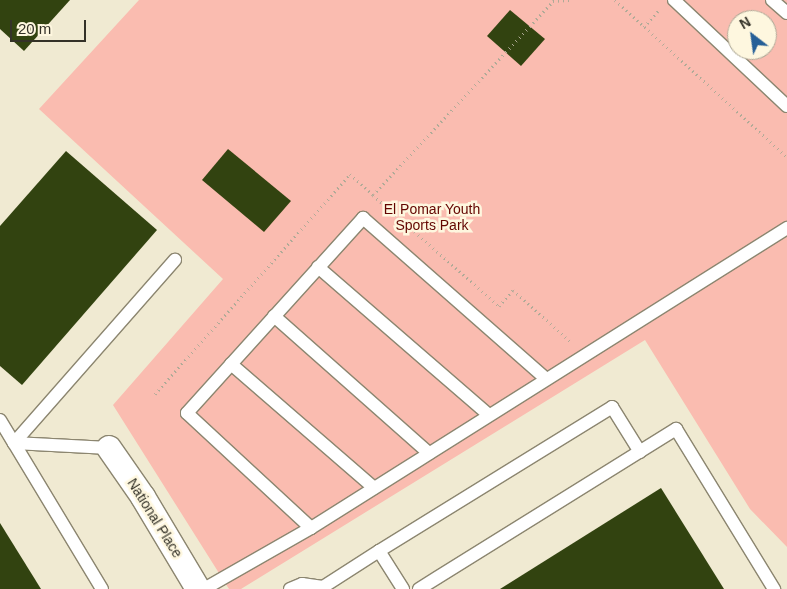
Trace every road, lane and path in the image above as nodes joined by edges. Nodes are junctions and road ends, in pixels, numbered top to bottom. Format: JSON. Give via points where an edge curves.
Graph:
{"nodes":[{"id":1,"x":569,"y":0,"type":"edge"},
{"id":2,"x":615,"y":0,"type":"edge"},
{"id":3,"x":674,"y":0,"type":"edge"},
{"id":4,"x":772,"y":0,"type":"edge"},
{"id":5,"x":553,"y":1,"type":"edge"},
{"id":6,"x":657,"y":4,"type":"dead end"},
{"id":7,"x":787,"y":13,"type":"edge"},
{"id":8,"x":644,"y":27,"type":"junction"},
{"id":9,"x":787,"y":106,"type":"edge"},
{"id":10,"x":787,"y":157,"type":"edge"},
{"id":11,"x":373,"y":195,"type":"junction"},
{"id":12,"x":787,"y":228,"type":"edge"},
{"id":13,"x":175,"y":260,"type":"dead end"},
{"id":14,"x":318,"y":267,"type":"junction"},
{"id":15,"x":274,"y":316,"type":"junction"},
{"id":16,"x":585,"y":354,"type":"junction"},
{"id":17,"x":231,"y":364,"type":"junction"},
{"id":18,"x":545,"y":378,"type":"junction"},
{"id":19,"x":155,"y":394,"type":"dead end"},
{"id":20,"x":488,"y":414,"type":"junction"},
{"id":21,"x":0,"y":420,"type":"edge"},
{"id":22,"x":14,"y":443,"type":"junction"},
{"id":23,"x":109,"y":448,"type":"joint"},
{"id":24,"x":429,"y":452,"type":"junction"},
{"id":25,"x":640,"y":452,"type":"junction"},
{"id":26,"x":374,"y":488,"type":"junction"},
{"id":27,"x":311,"y":528,"type":"junction"},
{"id":28,"x":380,"y":551,"type":"junction"},
{"id":29,"x":102,"y":589,"type":"edge"},
{"id":30,"x":198,"y":589,"type":"edge"},
{"id":31,"x":204,"y":589,"type":"edge"},
{"id":32,"x":290,"y":589,"type":"edge"},
{"id":33,"x":404,"y":589,"type":"edge"},
{"id":34,"x":420,"y":589,"type":"edge"},
{"id":35,"x":774,"y":589,"type":"edge"}],
"edges":[{"from":1,"to":5,"type":"path"},
{"from":2,"to":8,"type":"path"},
{"from":3,"to":9,"type":"lane"},
{"from":4,"to":7,"type":"lane"},
{"from":5,"to":11,"type":"path"},
{"from":6,"to":8,"type":"path","via":[[660,9]]},
{"from":8,"to":10,"type":"path"},
{"from":11,"to":16,"type":"path","via":[[499,306],[513,290]]},
{"from":11,"to":19,"type":"path","via":[[350,174]]},
{"from":12,"to":16,"type":"lane"},
{"from":13,"to":22,"type":"lane"},
{"from":14,"to":15,"type":"lane"},
{"from":14,"to":18,"type":"lane","via":[[363,218]]},
{"from":14,"to":20,"type":"lane"},
{"from":15,"to":17,"type":"lane"},
{"from":15,"to":24,"type":"lane"},
{"from":16,"to":18,"type":"lane"},
{"from":17,"to":26,"type":"lane"},
{"from":17,"to":27,"type":"lane","via":[[187,413]]},
{"from":18,"to":20,"type":"lane"},
{"from":20,"to":24,"type":"lane"},
{"from":21,"to":22,"type":"lane"},
{"from":22,"to":23,"type":"lane"},
{"from":22,"to":29,"type":"lane"},
{"from":23,"to":30,"type":"street","name":"National Place","via":[[143,497]]},
{"from":24,"to":26,"type":"lane"},
{"from":25,"to":28,"type":"lane","via":[[612,407]]},
{"from":25,"to":34,"type":"lane"},
{"from":25,"to":35,"type":"lane","via":[[676,429]]},
{"from":26,"to":27,"type":"lane"},
{"from":27,"to":31,"type":"lane"},
{"from":28,"to":32,"type":"lane","via":[[323,587],[302,584]]},
{"from":28,"to":33,"type":"lane"}]}
